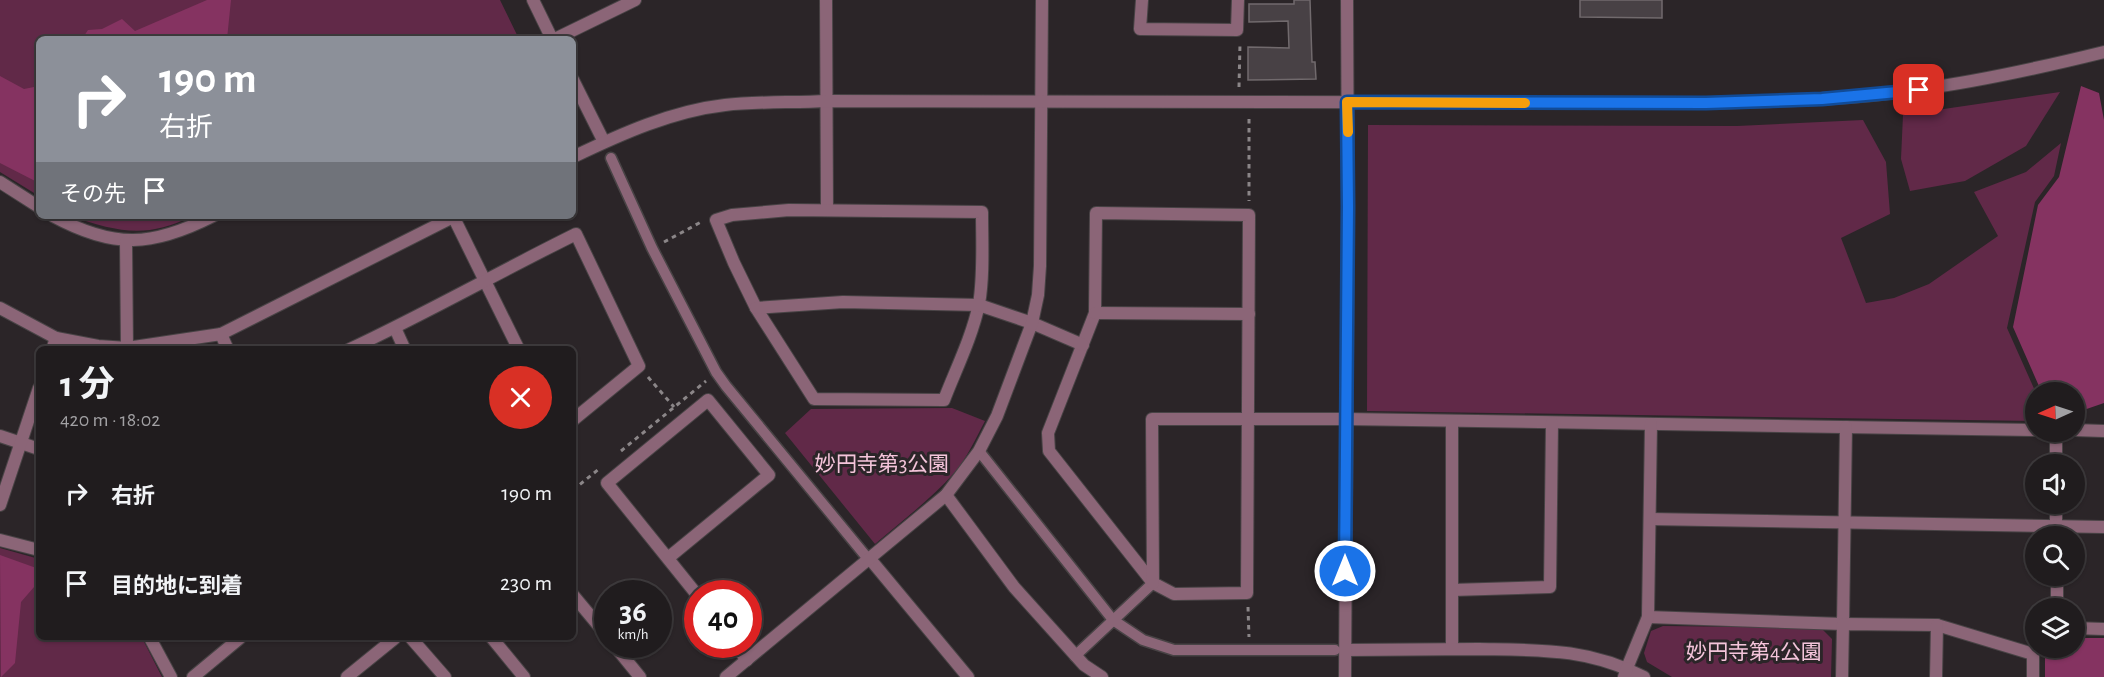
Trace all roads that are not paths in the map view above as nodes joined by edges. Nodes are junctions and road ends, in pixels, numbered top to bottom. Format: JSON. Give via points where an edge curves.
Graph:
{"nodes":[{"id":1,"x":533,"y":0,"type":"edge"},
{"id":2,"x":635,"y":0,"type":"edge"},
{"id":3,"x":826,"y":0,"type":"edge"},
{"id":4,"x":1042,"y":0,"type":"edge"},
{"id":5,"x":1142,"y":0,"type":"edge"},
{"id":6,"x":1238,"y":0,"type":"edge"},
{"id":7,"x":1347,"y":0,"type":"edge"},
{"id":8,"x":552,"y":36,"type":"edge"},
{"id":9,"x":560,"y":36,"type":"edge"},
{"id":10,"x":2104,"y":52,"type":"edge"},
{"id":11,"x":576,"y":86,"type":"edge"},
{"id":12,"x":827,"y":101,"type":"junction"},
{"id":13,"x":1041,"y":102,"type":"junction"},
{"id":14,"x":1347,"y":102,"type":"junction"},
{"id":15,"x":604,"y":142,"type":"junction"},
{"id":16,"x":576,"y":156,"type":"edge"},
{"id":17,"x":611,"y":158,"type":"dead end"},
{"id":18,"x":0,"y":182,"type":"edge"},
{"id":19,"x":36,"y":205,"type":"edge"},
{"id":20,"x":827,"y":210,"type":"junction"},
{"id":21,"x":59,"y":219,"type":"edge"},
{"id":22,"x":205,"y":219,"type":"edge"},
{"id":23,"x":448,"y":219,"type":"edge"},
{"id":24,"x":455,"y":219,"type":"edge"},
{"id":25,"x":126,"y":242,"type":"junction"},
{"id":26,"x":484,"y":280,"type":"junction"},
{"id":27,"x":979,"y":305,"type":"junction"},
{"id":28,"x":0,"y":308,"type":"edge"},
{"id":29,"x":756,"y":308,"type":"junction"},
{"id":30,"x":1095,"y":313,"type":"junction"},
{"id":31,"x":1249,"y":314,"type":"junction"},
{"id":32,"x":1032,"y":323,"type":"junction"},
{"id":33,"x":394,"y":328,"type":"junction"},
{"id":34,"x":221,"y":334,"type":"junction"},
{"id":35,"x":54,"y":344,"type":"edge"},
{"id":36,"x":1083,"y":345,"type":"junction"},
{"id":37,"x":98,"y":346,"type":"edge"},
{"id":38,"x":127,"y":346,"type":"edge"},
{"id":39,"x":140,"y":346,"type":"edge"},
{"id":40,"x":226,"y":346,"type":"edge"},
{"id":41,"x":356,"y":346,"type":"edge"},
{"id":42,"x":403,"y":346,"type":"edge"},
{"id":43,"x":517,"y":346,"type":"edge"},
{"id":44,"x":36,"y":397,"type":"edge"},
{"id":45,"x":576,"y":418,"type":"edge"},
{"id":46,"x":1249,"y":419,"type":"junction"},
{"id":47,"x":1346,"y":419,"type":"junction"},
{"id":48,"x":1452,"y":421,"type":"junction"},
{"id":49,"x":1552,"y":423,"type":"junction"},
{"id":50,"x":1651,"y":424,"type":"junction"},
{"id":51,"x":1846,"y":427,"type":"junction"},
{"id":52,"x":2025,"y":430,"type":"edge"},
{"id":53,"x":2085,"y":430,"type":"edge"},
{"id":54,"x":2104,"y":431,"type":"edge"},
{"id":55,"x":0,"y":436,"type":"edge"},
{"id":56,"x":20,"y":444,"type":"junction"},
{"id":57,"x":36,"y":447,"type":"edge"},
{"id":58,"x":979,"y":451,"type":"junction"},
{"id":59,"x":946,"y":495,"type":"junction"},
{"id":60,"x":0,"y":505,"type":"edge"},
{"id":61,"x":1650,"y":519,"type":"junction"},
{"id":62,"x":1845,"y":522,"type":"junction"},
{"id":63,"x":2104,"y":527,"type":"edge"},
{"id":64,"x":2085,"y":529,"type":"edge"},
{"id":65,"x":2025,"y":530,"type":"edge"},
{"id":66,"x":0,"y":540,"type":"edge"},
{"id":67,"x":36,"y":549,"type":"edge"},
{"id":68,"x":668,"y":558,"type":"junction"},
{"id":69,"x":869,"y":560,"type":"junction"},
{"id":70,"x":685,"y":580,"type":"edge"},
{"id":71,"x":1153,"y":583,"type":"junction"},
{"id":72,"x":1452,"y":590,"type":"junction"},
{"id":73,"x":576,"y":599,"type":"edge"},
{"id":74,"x":1648,"y":617,"type":"junction"},
{"id":75,"x":594,"y":620,"type":"edge"},
{"id":76,"x":1113,"y":620,"type":"junction"},
{"id":77,"x":1843,"y":624,"type":"junction"},
{"id":78,"x":1937,"y":625,"type":"junction"},
{"id":79,"x":2085,"y":628,"type":"edge"},
{"id":80,"x":2104,"y":628,"type":"edge"},
{"id":81,"x":151,"y":640,"type":"edge"},
{"id":82,"x":238,"y":640,"type":"edge"},
{"id":83,"x":393,"y":640,"type":"edge"},
{"id":84,"x":413,"y":640,"type":"edge"},
{"id":85,"x":494,"y":640,"type":"edge"},
{"id":86,"x":1452,"y":649,"type":"junction"},
{"id":87,"x":1340,"y":650,"type":"junction"},
{"id":88,"x":1075,"y":656,"type":"junction"},
{"id":89,"x":625,"y":658,"type":"edge"},
{"id":90,"x":747,"y":660,"type":"joint"},
{"id":91,"x":1626,"y":673,"type":"edge"},
{"id":92,"x":171,"y":677,"type":"edge"},
{"id":93,"x":193,"y":677,"type":"edge"},
{"id":94,"x":347,"y":677,"type":"edge"},
{"id":95,"x":445,"y":677,"type":"edge"},
{"id":96,"x":524,"y":677,"type":"edge"},
{"id":97,"x":640,"y":677,"type":"edge"},
{"id":98,"x":726,"y":677,"type":"edge"},
{"id":99,"x":968,"y":677,"type":"edge"},
{"id":100,"x":1102,"y":677,"type":"edge"},
{"id":101,"x":1345,"y":677,"type":"edge"},
{"id":102,"x":1644,"y":677,"type":"edge"},
{"id":103,"x":1842,"y":677,"type":"edge"},
{"id":104,"x":1936,"y":677,"type":"edge"},
{"id":105,"x":2033,"y":677,"type":"edge"}],
"edges":[{"from":1,"to":8,"type":"street"},
{"from":2,"to":9,"type":"street"},
{"from":3,"to":12,"type":"street"},
{"from":4,"to":13,"type":"street"},
{"from":5,"to":6,"type":"street","via":[[1140,29],[1237,30]]},
{"from":7,"to":14,"type":"street"},
{"from":10,"to":14,"type":"street","via":[[1919,90],[1822,99],[1706,103]]},
{"from":11,"to":15,"type":"street"},
{"from":12,"to":13,"type":"street"},
{"from":12,"to":15,"type":"street","via":[[725,105],[665,118]]},
{"from":12,"to":20,"type":"street"},
{"from":13,"to":14,"type":"street"},
{"from":13,"to":32,"type":"street","via":[[1040,266]]},
{"from":14,"to":47,"type":"street"},
{"from":15,"to":16,"type":"street"},
{"from":17,"to":69,"type":"street","via":[[716,372]]},
{"from":18,"to":19,"type":"street"},
{"from":20,"to":27,"type":"street","via":[[982,212]]},
{"from":20,"to":29,"type":"street","via":[[732,215],[716,220]]},
{"from":21,"to":25,"type":"street","via":[[81,230]]},
{"from":22,"to":25,"type":"street","via":[[164,235]]},
{"from":23,"to":34,"type":"street"},
{"from":24,"to":26,"type":"street"},
{"from":25,"to":38,"type":"street"},
{"from":26,"to":33,"type":"street"},
{"from":26,"to":43,"type":"street"},
{"from":26,"to":45,"type":"street","via":[[576,234],[639,366]]},
{"from":27,"to":29,"type":"street","via":[[843,302]]},
{"from":27,"to":29,"type":"street","via":[[944,400],[814,399]]},
{"from":27,"to":32,"type":"street"},
{"from":28,"to":35,"type":"street"},
{"from":30,"to":31,"type":"street"},
{"from":30,"to":31,"type":"street","via":[[1096,213],[1249,215]]},
{"from":30,"to":36,"type":"street"},
{"from":31,"to":46,"type":"street"},
{"from":32,"to":36,"type":"street"},
{"from":32,"to":58,"type":"street","via":[[997,416]]},
{"from":33,"to":41,"type":"street"},
{"from":33,"to":42,"type":"street"},
{"from":34,"to":39,"type":"street"},
{"from":34,"to":40,"type":"street"},
{"from":35,"to":37,"type":"street"},
{"from":36,"to":71,"type":"street","via":[[1048,433],[1049,451]]},
{"from":44,"to":56,"type":"street"},
{"from":46,"to":47,"type":"street"},
{"from":46,"to":71,"type":"street","via":[[1152,419]]},
{"from":46,"to":71,"type":"street","via":[[1247,593],[1174,594]]},
{"from":47,"to":48,"type":"street"},
{"from":47,"to":87,"type":"street"},
{"from":48,"to":49,"type":"street"},
{"from":48,"to":72,"type":"street"},
{"from":49,"to":50,"type":"street"},
{"from":49,"to":72,"type":"street","via":[[1550,587]]},
{"from":50,"to":51,"type":"street"},
{"from":50,"to":61,"type":"street"},
{"from":51,"to":52,"type":"street"},
{"from":51,"to":62,"type":"street"},
{"from":53,"to":54,"type":"street"},
{"from":55,"to":56,"type":"street"},
{"from":56,"to":57,"type":"street"},
{"from":56,"to":60,"type":"street"},
{"from":58,"to":59,"type":"street"},
{"from":58,"to":76,"type":"street"},
{"from":59,"to":69,"type":"street"},
{"from":59,"to":88,"type":"street","via":[[1014,587]]},
{"from":61,"to":62,"type":"street"},
{"from":61,"to":74,"type":"street"},
{"from":62,"to":65,"type":"street"},
{"from":62,"to":77,"type":"street"},
{"from":63,"to":64,"type":"street"},
{"from":66,"to":67,"type":"street"},
{"from":68,"to":68,"type":"street","via":[[607,483],[708,400],[769,475]]},
{"from":68,"to":70,"type":"street"},
{"from":69,"to":90,"type":"street"},
{"from":69,"to":99,"type":"street"},
{"from":71,"to":76,"type":"street"},
{"from":72,"to":86,"type":"street"},
{"from":73,"to":75,"type":"street"},
{"from":74,"to":77,"type":"street"},
{"from":74,"to":91,"type":"street"},
{"from":76,"to":87,"type":"street","via":[[1143,640],[1174,650]]},
{"from":76,"to":88,"type":"street"},
{"from":77,"to":78,"type":"street"},
{"from":77,"to":103,"type":"street"},
{"from":78,"to":104,"type":"street"},
{"from":78,"to":105,"type":"street","via":[[2033,654]]},
{"from":79,"to":80,"type":"street"},
{"from":81,"to":92,"type":"street"},
{"from":82,"to":93,"type":"street"},
{"from":83,"to":94,"type":"street"},
{"from":84,"to":95,"type":"street"},
{"from":85,"to":96,"type":"street"},
{"from":86,"to":87,"type":"street"},
{"from":86,"to":91,"type":"street","via":[[1568,651],[1593,657]]},
{"from":87,"to":101,"type":"street"},
{"from":88,"to":100,"type":"street"},
{"from":89,"to":97,"type":"street"},
{"from":90,"to":98,"type":"street"},
{"from":91,"to":102,"type":"street"}]}
